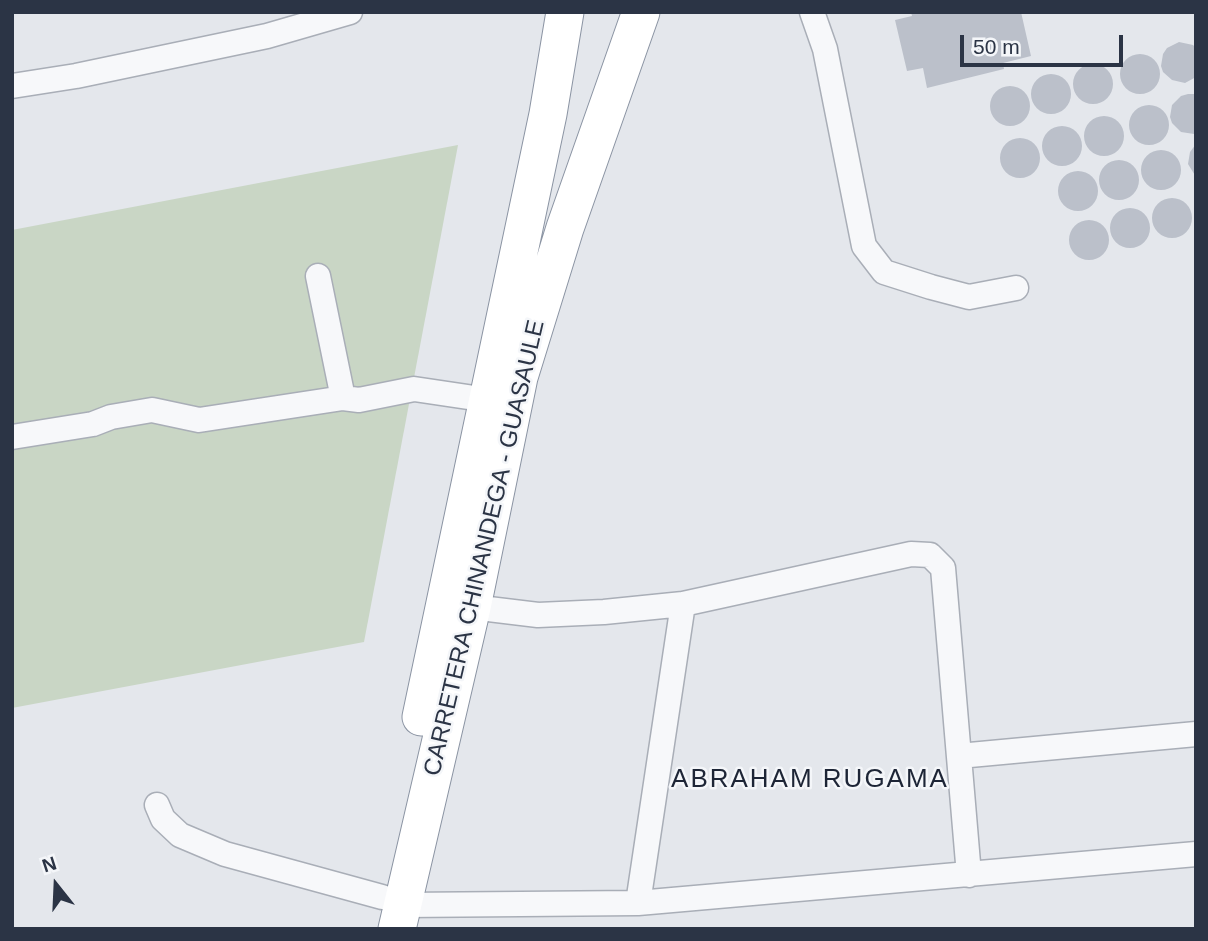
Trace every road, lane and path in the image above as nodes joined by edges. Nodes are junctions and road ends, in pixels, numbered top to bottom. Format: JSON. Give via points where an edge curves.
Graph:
{"nodes":[{"id":1,"x":351,"y":12,"type":"edge"},
{"id":2,"x":565,"y":12,"type":"edge"},
{"id":3,"x":641,"y":12,"type":"edge"},
{"id":4,"x":812,"y":12,"type":"edge"},
{"id":5,"x":12,"y":86,"type":"edge"},
{"id":6,"x":318,"y":276,"type":"dead end"},
{"id":7,"x":1016,"y":288,"type":"dead end"},
{"id":8,"x":343,"y":398,"type":"junction"},
{"id":9,"x":488,"y":400,"type":"junction"},
{"id":10,"x":12,"y":438,"type":"edge"},
{"id":11,"x":683,"y":604,"type":"junction"},
{"id":12,"x":472,"y":607,"type":"junction"},
{"id":13,"x":1196,"y":734,"type":"edge"},
{"id":14,"x":959,"y":756,"type":"junction"},
{"id":15,"x":157,"y":805,"type":"dead end"},
{"id":16,"x":1196,"y":855,"type":"edge"},
{"id":17,"x":969,"y":876,"type":"junction"},
{"id":18,"x":638,"y":903,"type":"junction"},
{"id":19,"x":389,"y":915,"type":"edge"}],
"edges":[{"from":1,"to":5,"type":"street","via":[[267,36]]},
{"from":2,"to":9,"type":"highway","name":"CARRETERA CHINANDEGA - GUASAULE"},
{"from":3,"to":12,"type":"highway","name":"CARRETERA CHINANDEGA - GUASAULE","via":[[565,228],[519,377]]},
{"from":4,"to":7,"type":"street","via":[[825,50],[864,246],[884,272],[931,287],[968,297]]},
{"from":6,"to":8,"type":"street"},
{"from":8,"to":9,"type":"street","via":[[359,400],[414,389]]},
{"from":8,"to":10,"type":"street","via":[[199,420],[152,410]]},
{"from":9,"to":19,"type":"highway","name":"CARRETERA CHINANDEGA - GUASAULE"},
{"from":11,"to":12,"type":"street","via":[[538,615]]},
{"from":11,"to":14,"type":"street","via":[[911,554],[930,555],[943,568]]},
{"from":11,"to":18,"type":"street"},
{"from":12,"to":19,"type":"highway","name":"CARRETERA CHINANDEGA - GUASAULE"},
{"from":13,"to":14,"type":"street"},
{"from":14,"to":17,"type":"street"},
{"from":15,"to":19,"type":"street","via":[[163,819],[180,835]]},
{"from":16,"to":17,"type":"street"},
{"from":17,"to":18,"type":"street"},
{"from":18,"to":19,"type":"street"}]}
